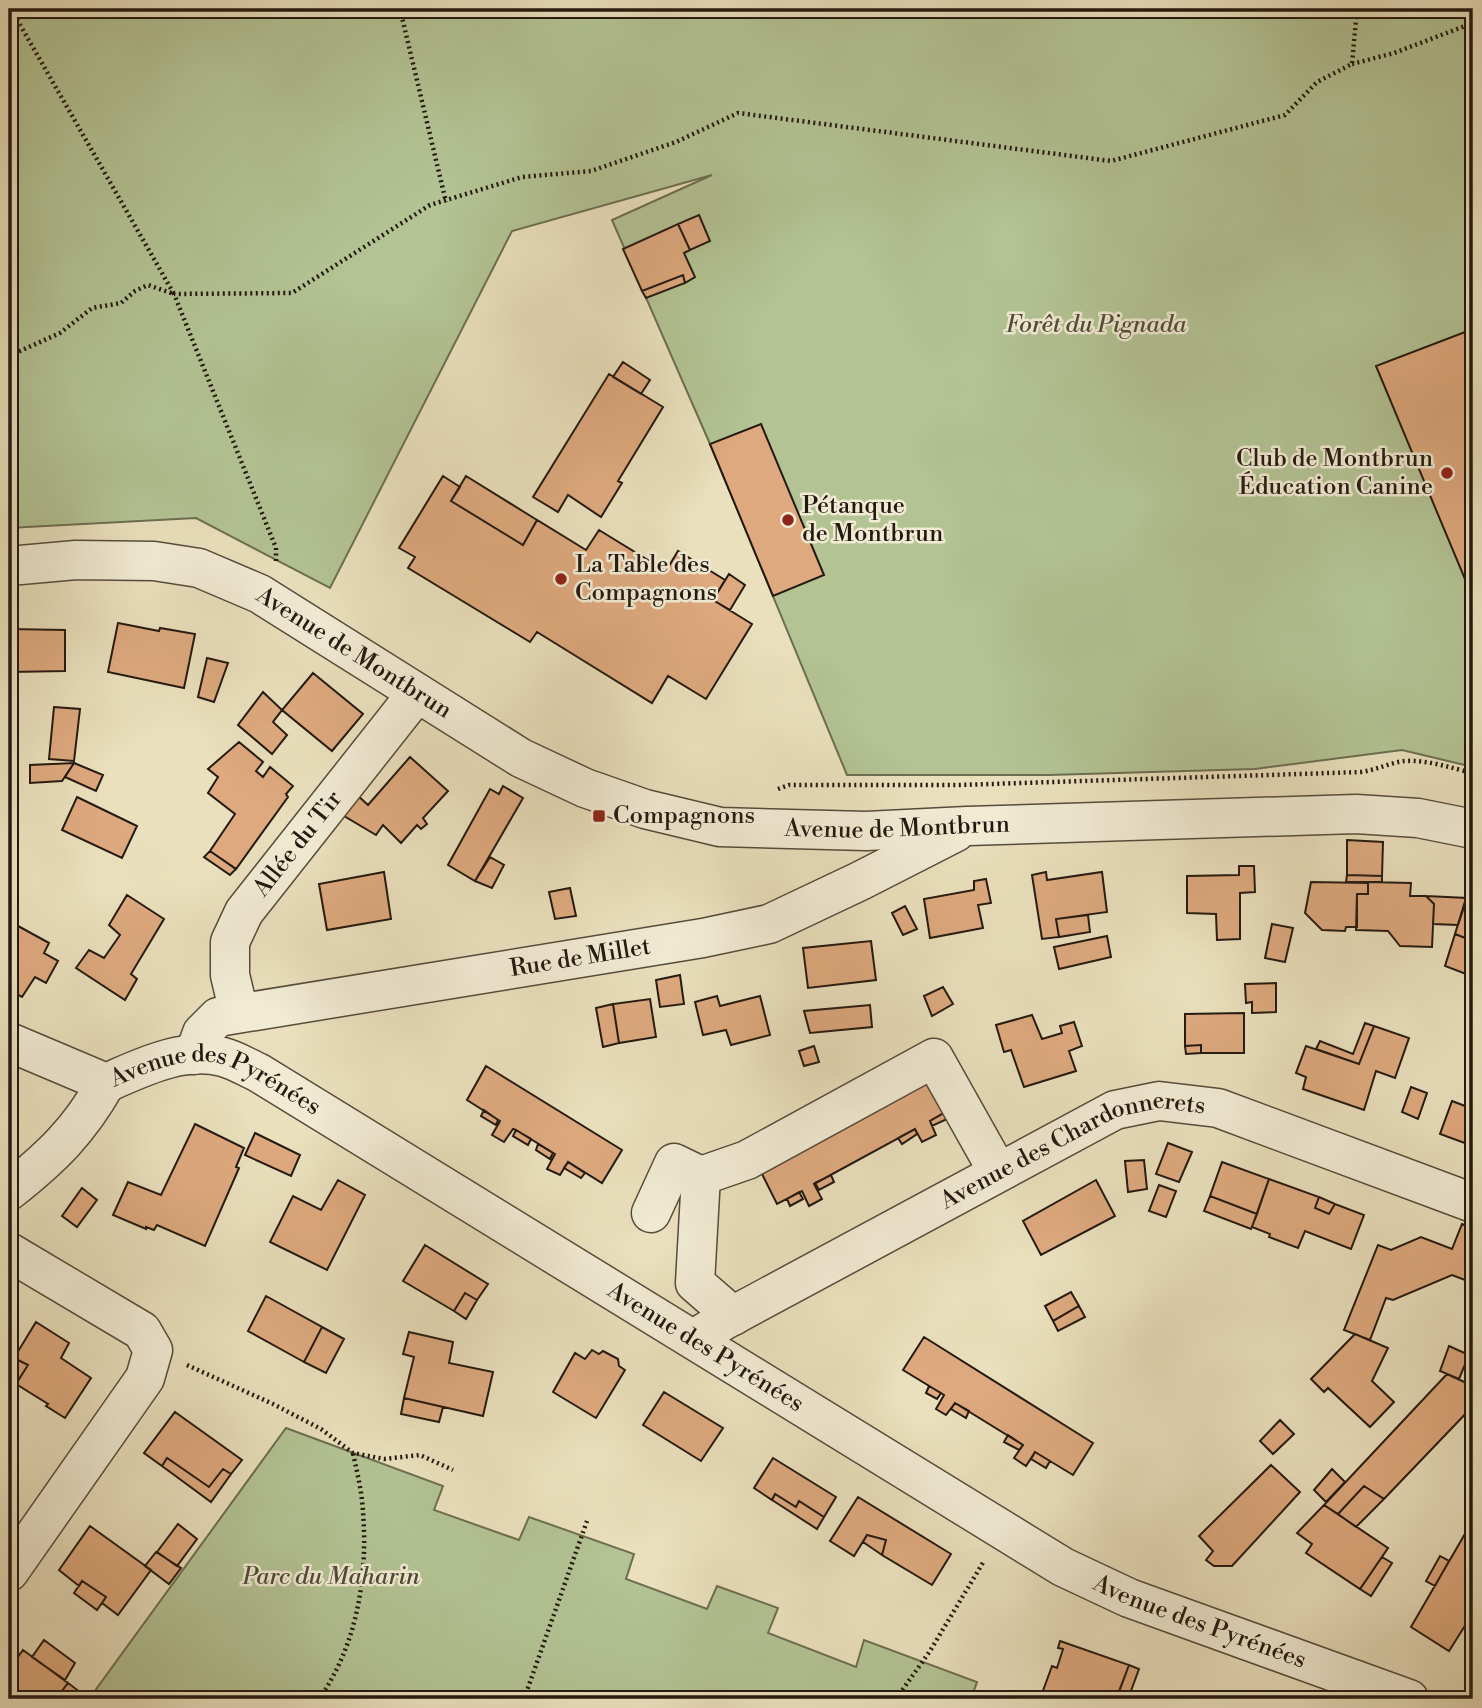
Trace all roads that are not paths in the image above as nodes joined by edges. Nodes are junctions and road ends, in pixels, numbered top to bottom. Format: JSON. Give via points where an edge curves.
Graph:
{"nodes":[{"id":1,"x":9,"y":566,"type":"edge"},
{"id":2,"x":417,"y":693,"type":"junction"},
{"id":3,"x":967,"y":826,"type":"junction"},
{"id":4,"x":1473,"y":829,"type":"edge"},
{"id":5,"x":239,"y":1013,"type":"junction"},
{"id":6,"x":9,"y":1042,"type":"edge"},
{"id":7,"x":194,"y":1055,"type":"junction"},
{"id":8,"x":106,"y":1083,"type":"junction"},
{"id":9,"x":998,"y":1172,"type":"junction"},
{"id":10,"x":701,"y":1176,"type":"junction"},
{"id":11,"x":9,"y":1191,"type":"edge"},
{"id":12,"x":1473,"y":1203,"type":"edge"},
{"id":13,"x":651,"y":1213,"type":"dead end"},
{"id":14,"x":9,"y":1252,"type":"edge"},
{"id":15,"x":733,"y":1316,"type":"junction"},
{"id":16,"x":694,"y":1339,"type":"junction"},
{"id":17,"x":9,"y":1572,"type":"edge"},
{"id":18,"x":1409,"y":1699,"type":"edge"}],
"edges":[{"from":1,"to":2,"type":"street","name":"Avenue de Montbrun","via":[[89,560],[154,561],[199,568],[253,590]]},
{"from":2,"to":3,"type":"street","name":"Avenue de Montbrun","via":[[521,758],[645,809],[720,827],[866,831]]},
{"from":2,"to":5,"type":"street","name":"Allée du Tir","via":[[244,912],[230,942],[230,975]]},
{"from":3,"to":4,"type":"street","name":"Avenue de Montbrun","via":[[1356,814],[1418,818]]},
{"from":3,"to":5,"type":"street","name":"Rue de Millet","via":[[769,924]]},
{"from":5,"to":7,"type":"street","name":"Rue de Millet","via":[[218,1017],[202,1032]]},
{"from":6,"to":8,"type":"street","name":"Avenue des Pyrénées"},
{"from":7,"to":8,"type":"street","name":"Avenue des Pyrénées","via":[[159,1060]]},
{"from":7,"to":16,"type":"street","name":"Avenue des Pyrénées","via":[[224,1057],[259,1073]]},
{"from":8,"to":11,"type":"street","via":[[75,1132]]},
{"from":9,"to":10,"type":"street","via":[[934,1058],[747,1160]]},
{"from":9,"to":12,"type":"street","name":"Avenue des Chardonnerets","via":[[1115,1110],[1159,1101],[1218,1108]]},
{"from":9,"to":15,"type":"street","name":"Avenue des Chardonnerets"},
{"from":10,"to":13,"type":"street","via":[[674,1163]]},
{"from":10,"to":15,"type":"street","via":[[695,1283]]},
{"from":14,"to":17,"type":"street","via":[[142,1331],[153,1350],[145,1378]]},
{"from":15,"to":16,"type":"street","name":"Avenue des Chardonnerets"},
{"from":16,"to":18,"type":"street","name":"Avenue des Pyrénées","via":[[1063,1567],[1129,1598]]}]}
